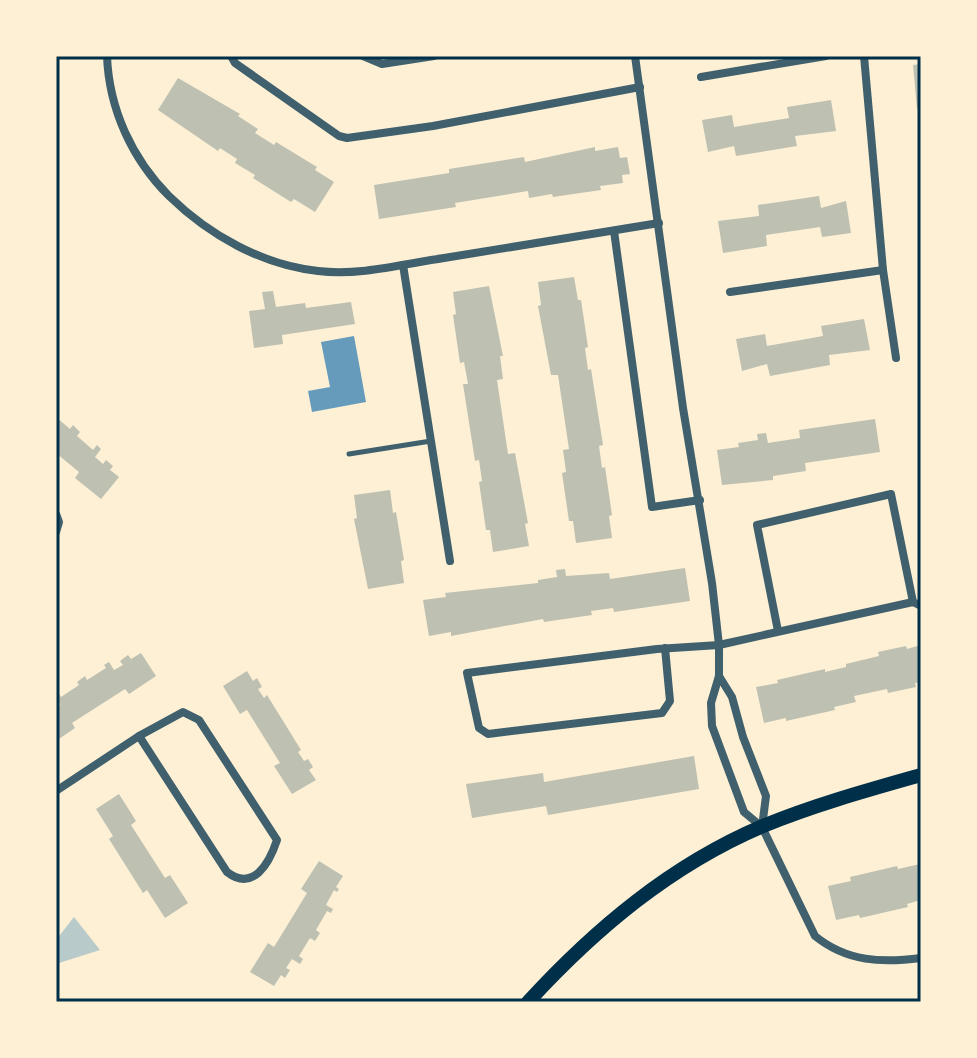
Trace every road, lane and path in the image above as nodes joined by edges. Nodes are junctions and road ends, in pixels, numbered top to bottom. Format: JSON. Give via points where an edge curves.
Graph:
{"nodes":[{"id":1,"x":107,"y":56,"type":"edge"},
{"id":2,"x":231,"y":56,"type":"edge"},
{"id":3,"x":363,"y":56,"type":"edge"},
{"id":4,"x":434,"y":56,"type":"edge"},
{"id":5,"x":635,"y":56,"type":"edge"},
{"id":6,"x":826,"y":56,"type":"edge"},
{"id":7,"x":864,"y":56,"type":"edge"},
{"id":8,"x":701,"y":77,"type":"dead end"},
{"id":9,"x":640,"y":87,"type":"junction"},
{"id":10,"x":659,"y":223,"type":"junction"},
{"id":11,"x":614,"y":231,"type":"junction"},
{"id":12,"x":403,"y":265,"type":"junction"},
{"id":13,"x":883,"y":270,"type":"junction"},
{"id":14,"x":730,"y":292,"type":"dead end"},
{"id":15,"x":896,"y":358,"type":"dead end"},
{"id":16,"x":431,"y":441,"type":"junction"},
{"id":17,"x":349,"y":454,"type":"dead end"},
{"id":18,"x":700,"y":500,"type":"junction"},
{"id":19,"x":56,"y":514,"type":"edge"},
{"id":20,"x":56,"y":532,"type":"edge"},
{"id":21,"x":450,"y":561,"type":"dead end"},
{"id":22,"x":917,"y":604,"type":"edge"},
{"id":23,"x":778,"y":631,"type":"junction"},
{"id":24,"x":719,"y":645,"type":"junction"},
{"id":25,"x":665,"y":648,"type":"junction"},
{"id":26,"x":719,"y":676,"type":"junction"},
{"id":27,"x":139,"y":736,"type":"junction"},
{"id":28,"x":921,"y":775,"type":"edge"},
{"id":29,"x":56,"y":791,"type":"edge"},
{"id":30,"x":762,"y":827,"type":"junction"},
{"id":31,"x":921,"y":958,"type":"edge"},
{"id":32,"x":528,"y":1002,"type":"edge"}],
"edges":[{"from":1,"to":12,"type":"street","via":[[119,119],[141,164],[204,227],[258,255],[318,272]]},
{"from":2,"to":9,"type":"street","via":[[347,138]]},
{"from":3,"to":4,"type":"street","via":[[382,64]]},
{"from":5,"to":9,"type":"street"},
{"from":6,"to":8,"type":"street"},
{"from":7,"to":13,"type":"street"},
{"from":9,"to":10,"type":"street"},
{"from":10,"to":11,"type":"street"},
{"from":10,"to":18,"type":"street"},
{"from":11,"to":12,"type":"street"},
{"from":11,"to":18,"type":"street","via":[[652,507]]},
{"from":12,"to":16,"type":"street"},
{"from":13,"to":14,"type":"street"},
{"from":13,"to":15,"type":"street"},
{"from":16,"to":17,"type":"lane"},
{"from":16,"to":21,"type":"street"},
{"from":18,"to":24,"type":"street"},
{"from":19,"to":20,"type":"street"},
{"from":22,"to":23,"type":"street"},
{"from":22,"to":23,"type":"street","via":[[891,494],[757,525]]},
{"from":23,"to":24,"type":"street"},
{"from":24,"to":25,"type":"street"},
{"from":24,"to":26,"type":"street"},
{"from":25,"to":25,"type":"street","via":[[670,701],[662,713],[488,734],[479,728],[467,673]]},
{"from":26,"to":30,"type":"street","via":[[732,697],[766,796]]},
{"from":26,"to":30,"type":"street","via":[[711,703],[712,726],[744,812]]},
{"from":27,"to":27,"type":"street","via":[[227,872],[237,880],[255,876],[277,840],[199,720],[183,712]]},
{"from":27,"to":29,"type":"street"},
{"from":28,"to":30,"type":"main road"},
{"from":30,"to":31,"type":"street","via":[[815,936],[862,959]]},
{"from":30,"to":32,"type":"main road","via":[[634,902],[590,938]]}]}
